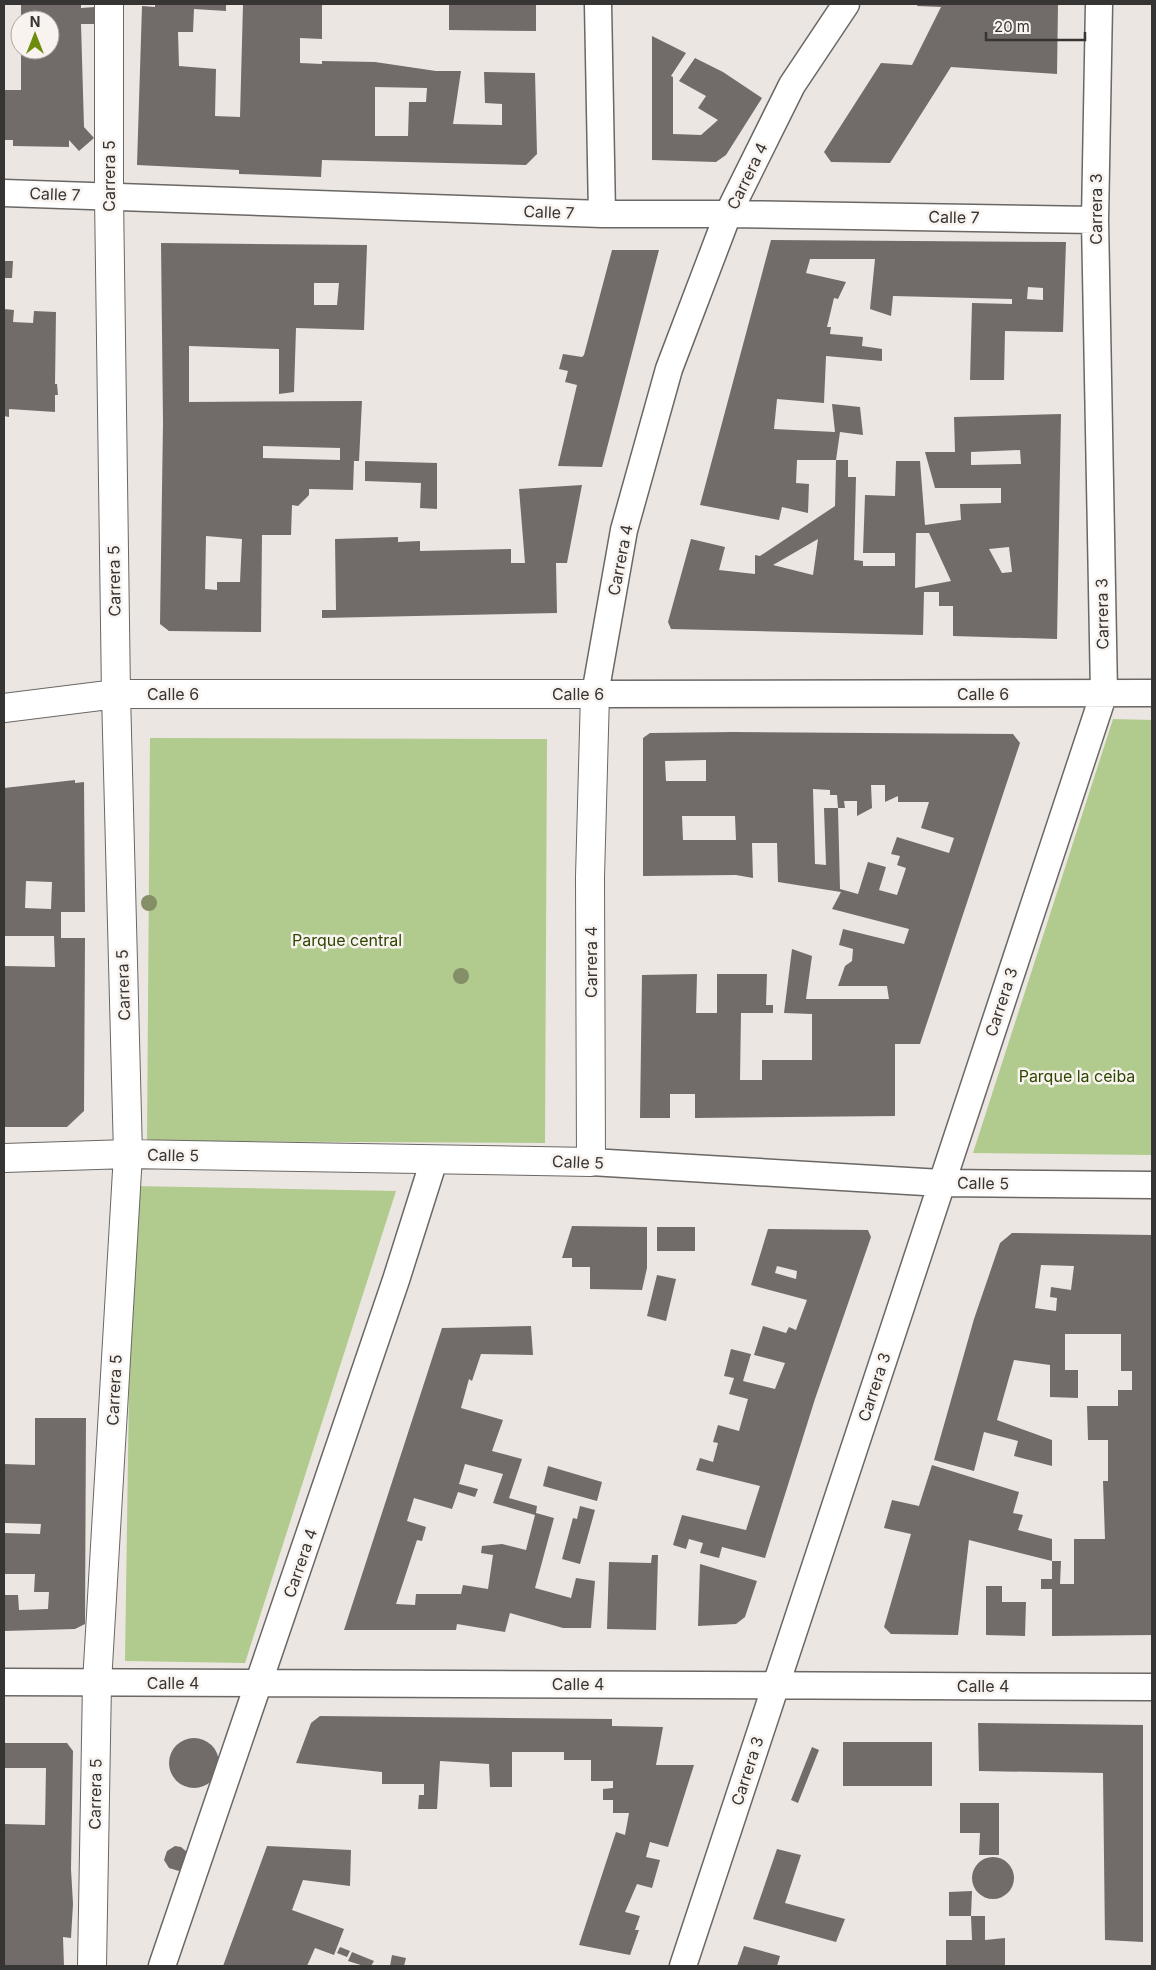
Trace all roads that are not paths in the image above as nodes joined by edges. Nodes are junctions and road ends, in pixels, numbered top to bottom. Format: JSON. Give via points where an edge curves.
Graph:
{"nodes":[{"id":1,"x":109,"y":4,"type":"edge"},
{"id":2,"x":598,"y":4,"type":"edge"},
{"id":3,"x":846,"y":4,"type":"edge"},
{"id":4,"x":1098,"y":4,"type":"edge"},
{"id":5,"x":4,"y":193,"type":"edge"},
{"id":6,"x":109,"y":196,"type":"junction"},
{"id":7,"x":602,"y":214,"type":"junction"},
{"id":8,"x":728,"y":214,"type":"junction"},
{"id":9,"x":1095,"y":220,"type":"junction"},
{"id":10,"x":1104,"y":693,"type":"junction"},
{"id":11,"x":1152,"y":693,"type":"edge"},
{"id":12,"x":116,"y":694,"type":"junction"},
{"id":13,"x":595,"y":694,"type":"junction"},
{"id":14,"x":4,"y":708,"type":"edge"},
{"id":15,"x":128,"y":1154,"type":"junction"},
{"id":16,"x":4,"y":1158,"type":"edge"},
{"id":17,"x":434,"y":1160,"type":"junction"},
{"id":18,"x":591,"y":1162,"type":"junction"},
{"id":19,"x":941,"y":1182,"type":"junction"},
{"id":20,"x":1152,"y":1185,"type":"edge"},
{"id":21,"x":4,"y":1682,"type":"edge"},
{"id":22,"x":97,"y":1683,"type":"junction"},
{"id":23,"x":259,"y":1683,"type":"junction"},
{"id":24,"x":776,"y":1685,"type":"junction"},
{"id":25,"x":1152,"y":1687,"type":"edge"},
{"id":26,"x":92,"y":1966,"type":"edge"},
{"id":27,"x":162,"y":1966,"type":"edge"},
{"id":28,"x":683,"y":1966,"type":"edge"}],
"edges":[{"from":1,"to":6,"type":"street","name":"Carrera 5"},
{"from":2,"to":7,"type":"street"},
{"from":3,"to":8,"type":"street","name":"Carrera 4","via":[[792,85]]},
{"from":4,"to":9,"type":"street","name":"Carrera 3"},
{"from":5,"to":6,"type":"street","name":"Calle 7"},
{"from":6,"to":7,"type":"street","name":"Calle 7"},
{"from":6,"to":12,"type":"street","name":"Carrera 5"},
{"from":7,"to":8,"type":"street","name":"Calle 7"},
{"from":8,"to":9,"type":"street","name":"Calle 7"},
{"from":8,"to":13,"type":"street","name":"Carrera 4","via":[[666,379],[624,530]]},
{"from":9,"to":10,"type":"street","name":"Carrera 3"},
{"from":10,"to":11,"type":"street","name":"Calle 6"},
{"from":10,"to":13,"type":"street","name":"Calle 6"},
{"from":10,"to":19,"type":"street","name":"Carrera 3"},
{"from":12,"to":13,"type":"street","name":"Calle 6"},
{"from":12,"to":14,"type":"street","name":"Calle 6"},
{"from":12,"to":15,"type":"street","name":"Carrera 5"},
{"from":13,"to":18,"type":"street","name":"Carrera 4","via":[[590,877]]},
{"from":15,"to":16,"type":"street","name":"Calle 5"},
{"from":15,"to":17,"type":"street","name":"Calle 5"},
{"from":15,"to":22,"type":"street","name":"Carrera 5"},
{"from":17,"to":18,"type":"street","name":"Calle 5"},
{"from":17,"to":23,"type":"street","name":"Carrera 4"},
{"from":18,"to":19,"type":"street","name":"Calle 5"},
{"from":19,"to":20,"type":"street","name":"Calle 5"},
{"from":19,"to":24,"type":"street","name":"Carrera 3"},
{"from":21,"to":22,"type":"street","name":"Calle 4"},
{"from":22,"to":23,"type":"street","name":"Calle 4"},
{"from":22,"to":26,"type":"street","name":"Carrera 5"},
{"from":23,"to":24,"type":"street","name":"Calle 4"},
{"from":23,"to":27,"type":"street","name":"Carrera 4"},
{"from":24,"to":25,"type":"street","name":"Calle 4"},
{"from":24,"to":28,"type":"street","name":"Carrera 3"}]}
